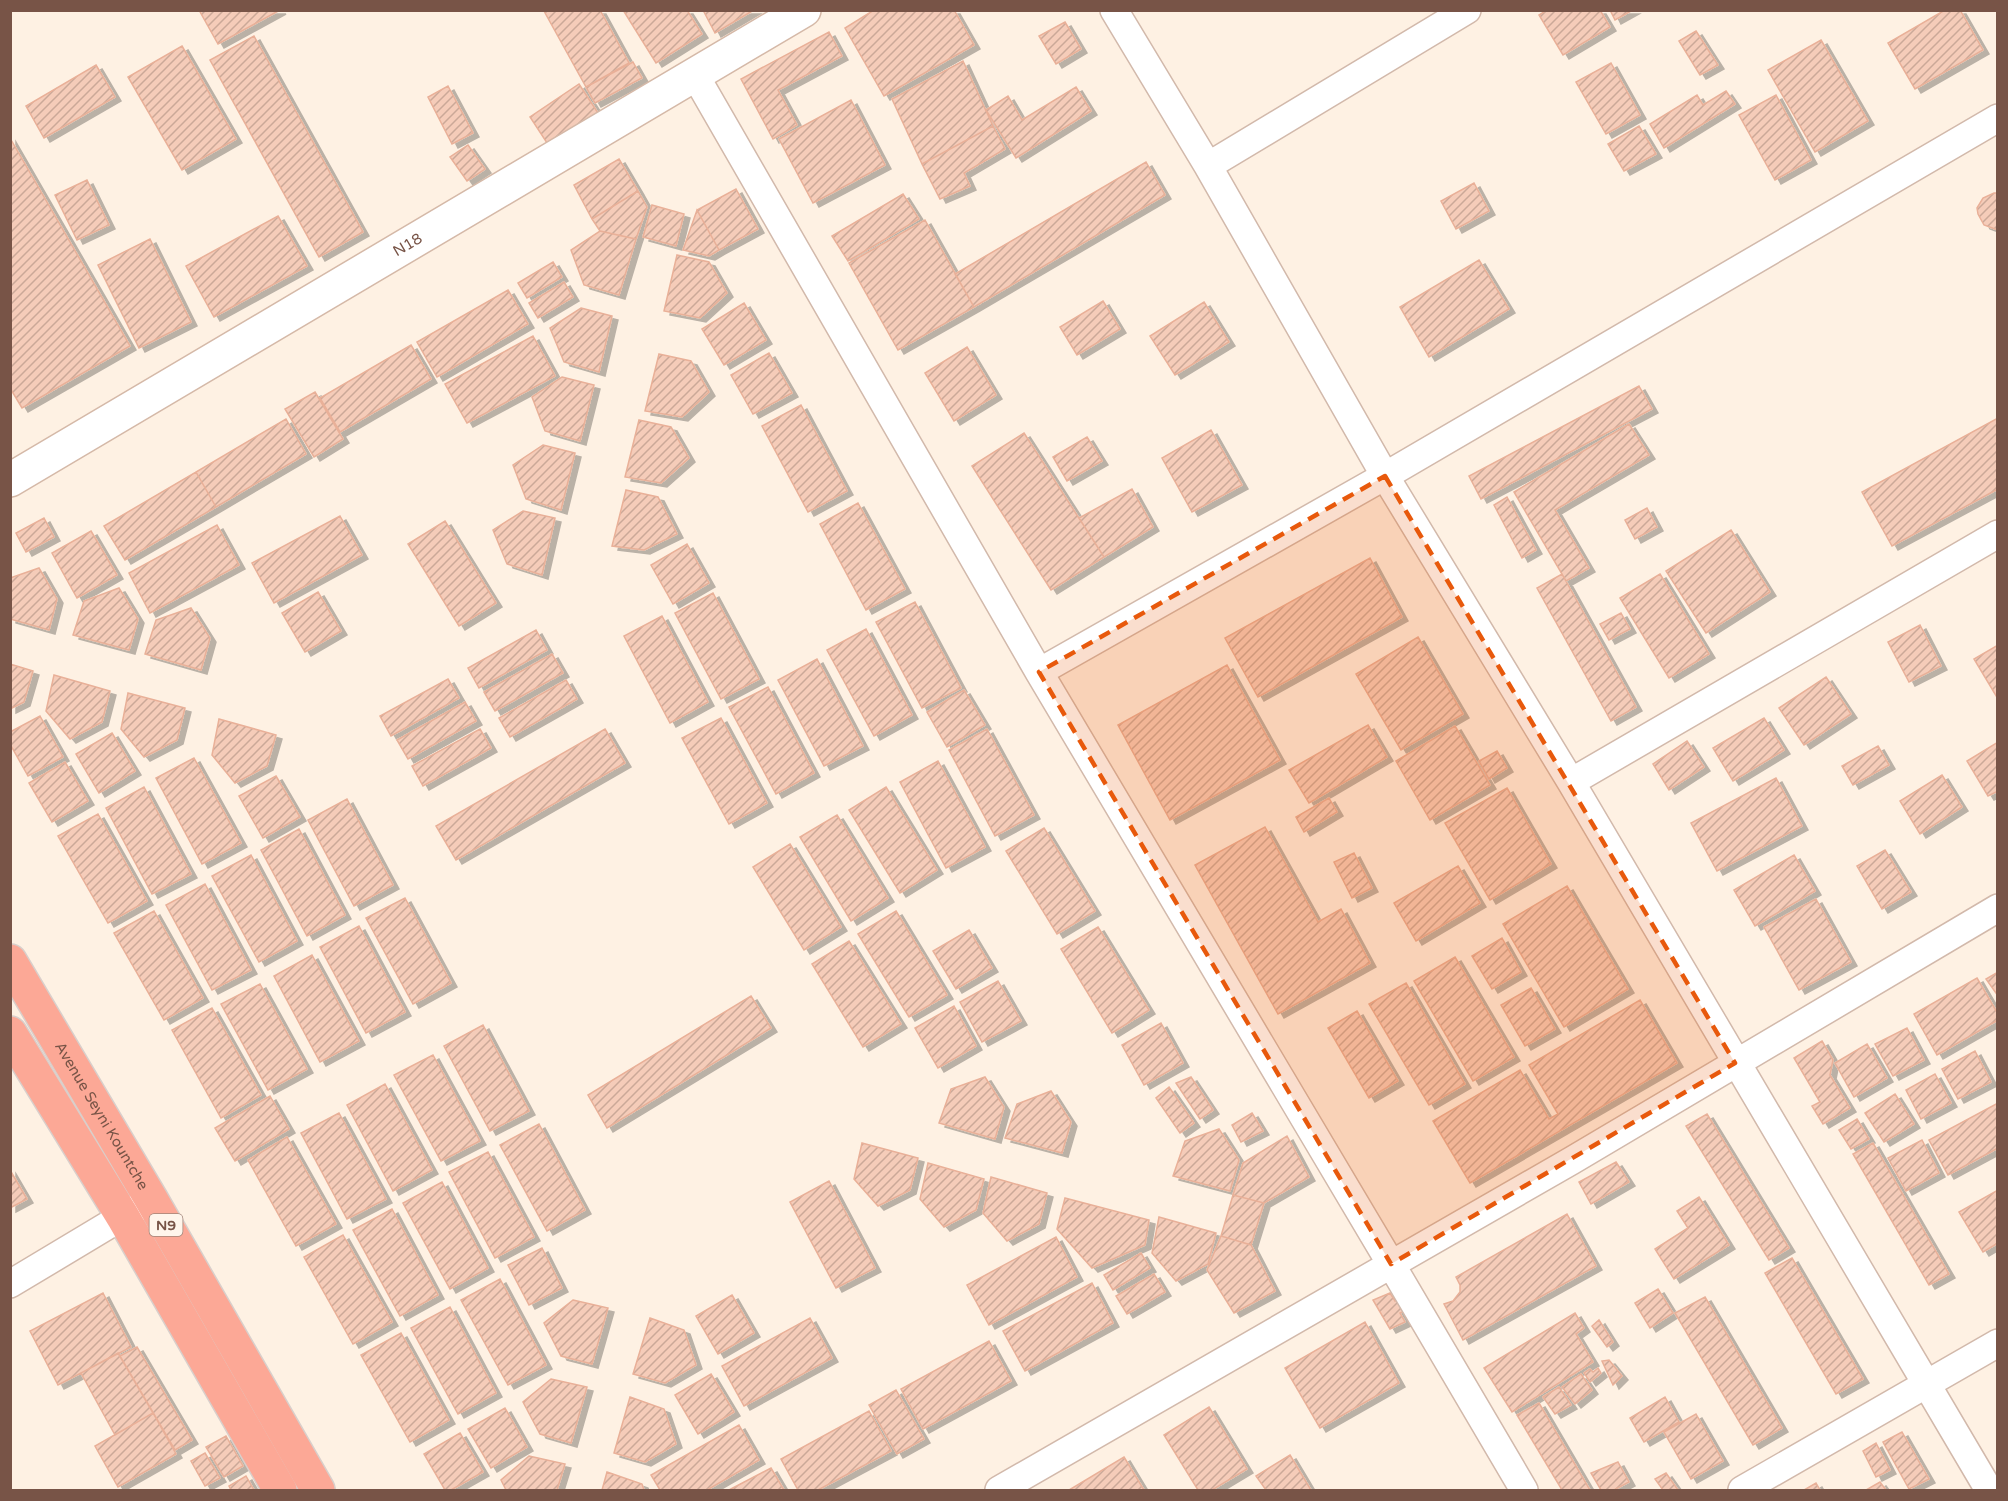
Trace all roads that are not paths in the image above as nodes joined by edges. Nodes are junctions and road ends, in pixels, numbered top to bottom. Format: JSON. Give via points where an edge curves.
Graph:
{"nodes":[{"id":1,"x":804,"y":10,"type":"edge"},
{"id":2,"x":1114,"y":10,"type":"edge"},
{"id":3,"x":1467,"y":10,"type":"edge"},
{"id":4,"x":695,"y":75,"type":"junction"},
{"id":5,"x":1998,"y":118,"type":"edge"},
{"id":6,"x":1208,"y":166,"type":"junction"},
{"id":7,"x":1385,"y":476,"type":"junction"},
{"id":8,"x":10,"y":480,"type":"edge"},
{"id":9,"x":1998,"y":534,"type":"edge"},
{"id":10,"x":1039,"y":672,"type":"junction"},
{"id":11,"x":1571,"y":782,"type":"junction"},
{"id":12,"x":1998,"y":908,"type":"edge"},
{"id":13,"x":10,"y":961,"type":"edge"},
{"id":14,"x":10,"y":1033,"type":"edge"},
{"id":15,"x":1735,"y":1063,"type":"junction"},
{"id":16,"x":151,"y":1199,"type":"junction"},
{"id":17,"x":123,"y":1217,"type":"junction"},
{"id":18,"x":1391,"y":1264,"type":"junction"},
{"id":19,"x":10,"y":1284,"type":"edge"},
{"id":20,"x":1998,"y":1343,"type":"edge"},
{"id":21,"x":1927,"y":1384,"type":"junction"},
{"id":22,"x":280,"y":1491,"type":"edge"},
{"id":23,"x":318,"y":1491,"type":"edge"},
{"id":24,"x":999,"y":1491,"type":"edge"},
{"id":25,"x":1524,"y":1491,"type":"edge"},
{"id":26,"x":1742,"y":1491,"type":"edge"},
{"id":27,"x":1989,"y":1491,"type":"edge"}],
"edges":[{"from":1,"to":4,"type":"main road","name":"N18"},
{"from":2,"to":6,"type":"street"},
{"from":3,"to":6,"type":"street"},
{"from":4,"to":8,"type":"main road","name":"N18"},
{"from":4,"to":10,"type":"street"},
{"from":5,"to":7,"type":"street"},
{"from":6,"to":7,"type":"street"},
{"from":7,"to":10,"type":"street"},
{"from":7,"to":11,"type":"street"},
{"from":9,"to":11,"type":"street"},
{"from":10,"to":18,"type":"street"},
{"from":11,"to":15,"type":"street"},
{"from":12,"to":15,"type":"street"},
{"from":13,"to":16,"type":"highway","name":"Avenue Seyni Kountche","number":"N9"},
{"from":14,"to":17,"type":"highway","number":"N9"},
{"from":15,"to":18,"type":"street"},
{"from":15,"to":21,"type":"street"},
{"from":16,"to":17,"type":"street"},
{"from":16,"to":23,"type":"highway","name":"Avenue Seyni Kountche","number":"N9"},
{"from":17,"to":19,"type":"street"},
{"from":17,"to":22,"type":"highway","number":"N9"},
{"from":18,"to":24,"type":"street"},
{"from":18,"to":25,"type":"street"},
{"from":20,"to":21,"type":"street"},
{"from":21,"to":26,"type":"street"},
{"from":21,"to":27,"type":"street"}]}
